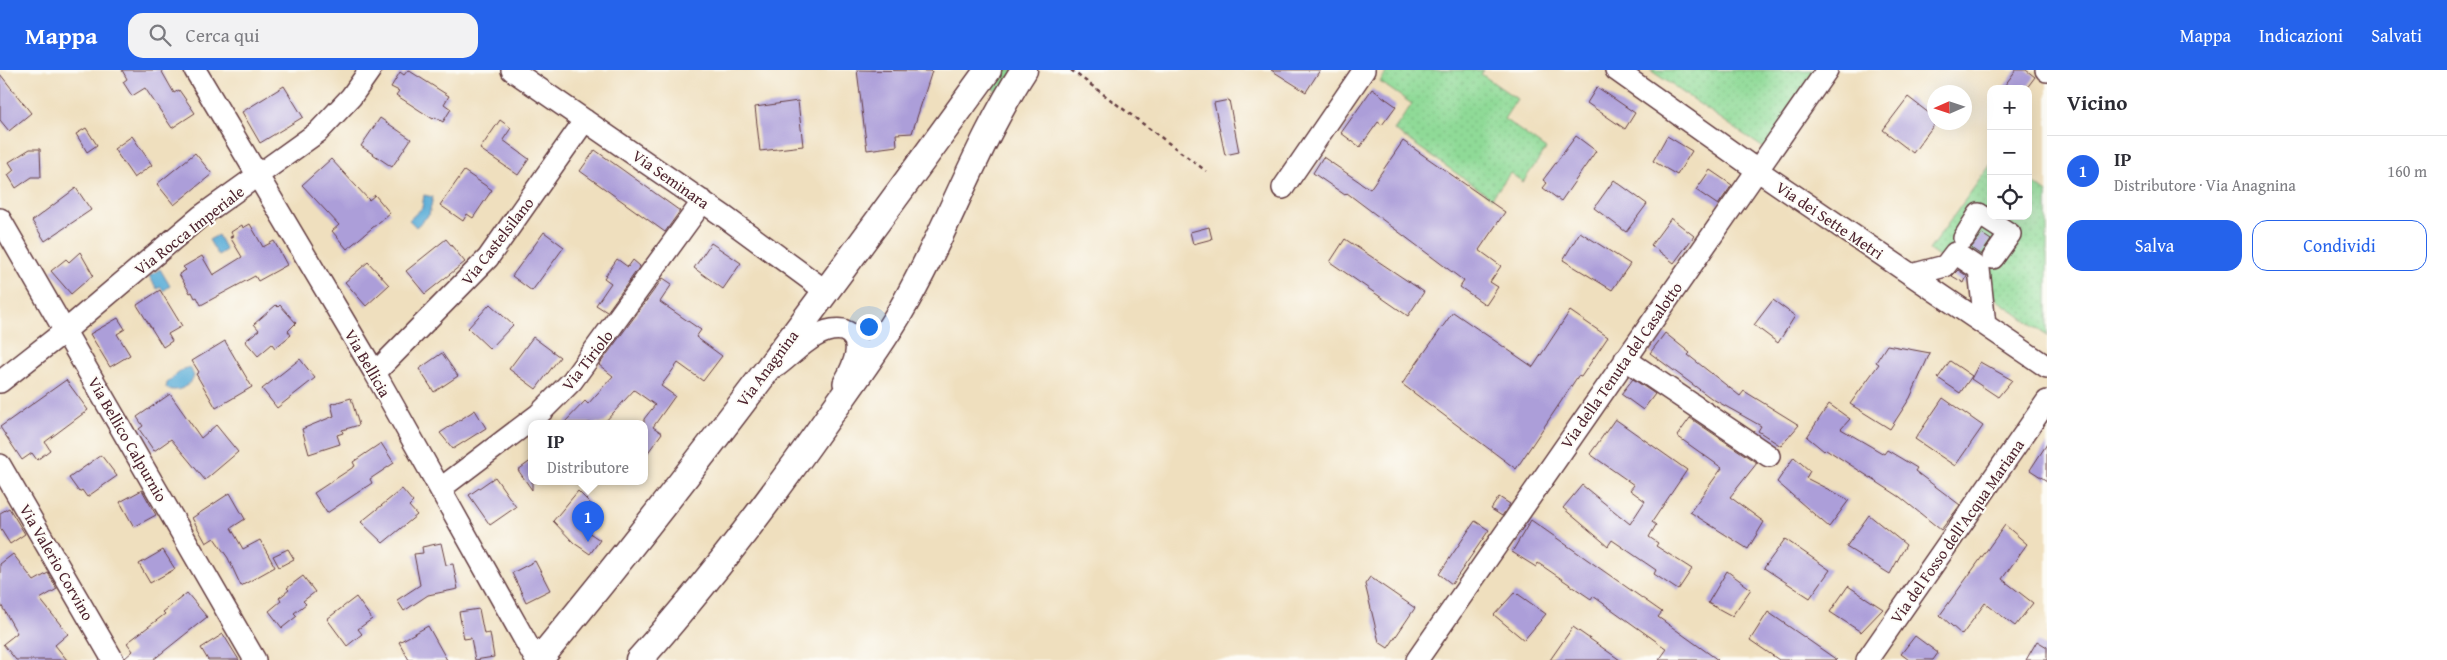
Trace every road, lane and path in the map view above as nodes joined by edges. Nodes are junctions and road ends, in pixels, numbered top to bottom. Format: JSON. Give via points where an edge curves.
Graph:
{"nodes":[{"id":1,"x":195,"y":70,"type":"edge"},
{"id":2,"x":370,"y":70,"type":"edge"},
{"id":3,"x":512,"y":70,"type":"edge"},
{"id":4,"x":988,"y":70,"type":"edge"},
{"id":5,"x":1024,"y":70,"type":"edge"},
{"id":6,"x":1071,"y":70,"type":"edge"},
{"id":7,"x":1364,"y":70,"type":"edge"},
{"id":8,"x":1616,"y":70,"type":"edge"},
{"id":9,"x":1827,"y":70,"type":"edge"},
{"id":10,"x":585,"y":120,"type":"junction"},
{"id":11,"x":1757,"y":170,"type":"junction"},
{"id":12,"x":1206,"y":171,"type":"dead end"},
{"id":13,"x":257,"y":176,"type":"junction"},
{"id":14,"x":1283,"y":188,"type":"dead end"},
{"id":15,"x":703,"y":201,"type":"junction"},
{"id":16,"x":0,"y":219,"type":"edge"},
{"id":17,"x":1960,"y":246,"type":"junction"},
{"id":18,"x":1993,"y":258,"type":"junction"},
{"id":19,"x":1910,"y":275,"type":"junction"},
{"id":20,"x":1979,"y":280,"type":"junction"},
{"id":21,"x":826,"y":292,"type":"junction"},
{"id":22,"x":1985,"y":325,"type":"junction"},
{"id":23,"x":65,"y":331,"type":"junction"},
{"id":24,"x":1625,"y":359,"type":"junction"},
{"id":25,"x":2047,"y":368,"type":"edge"},
{"id":26,"x":375,"y":373,"type":"junction"},
{"id":27,"x":757,"y":381,"type":"junction"},
{"id":28,"x":0,"y":382,"type":"edge"},
{"id":29,"x":2047,"y":401,"type":"edge"},
{"id":30,"x":531,"y":420,"type":"edge"},
{"id":31,"x":528,"y":422,"type":"edge"},
{"id":32,"x":802,"y":454,"type":"junction"},
{"id":33,"x":1769,"y":456,"type":"dead end"},
{"id":34,"x":0,"y":465,"type":"edge"},
{"id":35,"x":440,"y":489,"type":"junction"},
{"id":36,"x":113,"y":660,"type":"edge"},
{"id":37,"x":255,"y":660,"type":"edge"},
{"id":38,"x":537,"y":660,"type":"edge"},
{"id":39,"x":639,"y":660,"type":"edge"},
{"id":40,"x":1417,"y":660,"type":"edge"},
{"id":41,"x":1867,"y":660,"type":"edge"}],
"edges":[{"from":1,"to":13,"type":"street","name":"Via Bellicia"},
{"from":2,"to":13,"type":"street","name":"Via Rocca Imperiale","via":[[327,124]]},
{"from":3,"to":10,"type":"street","name":"Via Seminara"},
{"from":4,"to":21,"type":"main road","name":"Via Anagnina"},
{"from":5,"to":32,"type":"main road","via":[[996,119],[901,311]]},
{"from":6,"to":12,"type":"path"},
{"from":7,"to":14,"type":"street"},
{"from":8,"to":11,"type":"street","name":"Via dei Sette Metri"},
{"from":9,"to":11,"type":"street","name":"Via della Tenuta del Casalotto"},
{"from":10,"to":15,"type":"street","name":"Via Seminara"},
{"from":10,"to":26,"type":"street","name":"Via Castelsilano","via":[[488,258]]},
{"from":11,"to":19,"type":"street","name":"Via dei Sette Metri"},
{"from":11,"to":24,"type":"street","name":"Via della Tenuta del Casalotto"},
{"from":13,"to":23,"type":"street","name":"Via Rocca Imperiale","via":[[202,216]]},
{"from":13,"to":26,"type":"street","name":"Via Bellicia"},
{"from":15,"to":21,"type":"street","name":"Via Seminara"},
{"from":15,"to":30,"type":"street","name":"Via Tiriolo","via":[[572,381]]},
{"from":16,"to":23,"type":"street","name":"Via Bellico Calpurnio"},
{"from":17,"to":18,"type":"street"},
{"from":17,"to":18,"type":"street","via":[[1979,214],[2010,234]]},
{"from":17,"to":19,"type":"street","via":[[1945,266]]},
{"from":17,"to":20,"type":"street","via":[[1979,269]]},
{"from":18,"to":20,"type":"street"},
{"from":19,"to":22,"type":"street","name":"Via dei Sette Metri"},
{"from":20,"to":22,"type":"street"},
{"from":21,"to":27,"type":"main road","name":"Via Anagnina"},
{"from":22,"to":25,"type":"street","name":"Via dei Sette Metri"},
{"from":23,"to":28,"type":"street","name":"Via Rocca Imperiale"},
{"from":23,"to":37,"type":"street","name":"Via Bellico Calpurnio"},
{"from":24,"to":33,"type":"street"},
{"from":24,"to":40,"type":"street","name":"Via della Tenuta del Casalotto"},
{"from":26,"to":35,"type":"street","name":"Via Bellicia"},
{"from":27,"to":32,"type":"street","via":[[821,333],[840,329],[855,339],[857,349],[851,371]]},
{"from":27,"to":38,"type":"main road","name":"Via Anagnina","via":[[635,543]]},
{"from":29,"to":41,"type":"street","name":"Via del Fosso dell'Acqua Mariana"},
{"from":31,"to":35,"type":"street","name":"Via Tiriolo"},
{"from":32,"to":39,"type":"main road","via":[[718,566]]},
{"from":34,"to":36,"type":"street","name":"Via Valerio Corvino"},
{"from":35,"to":38,"type":"street","name":"Via Bellicia"}]}
